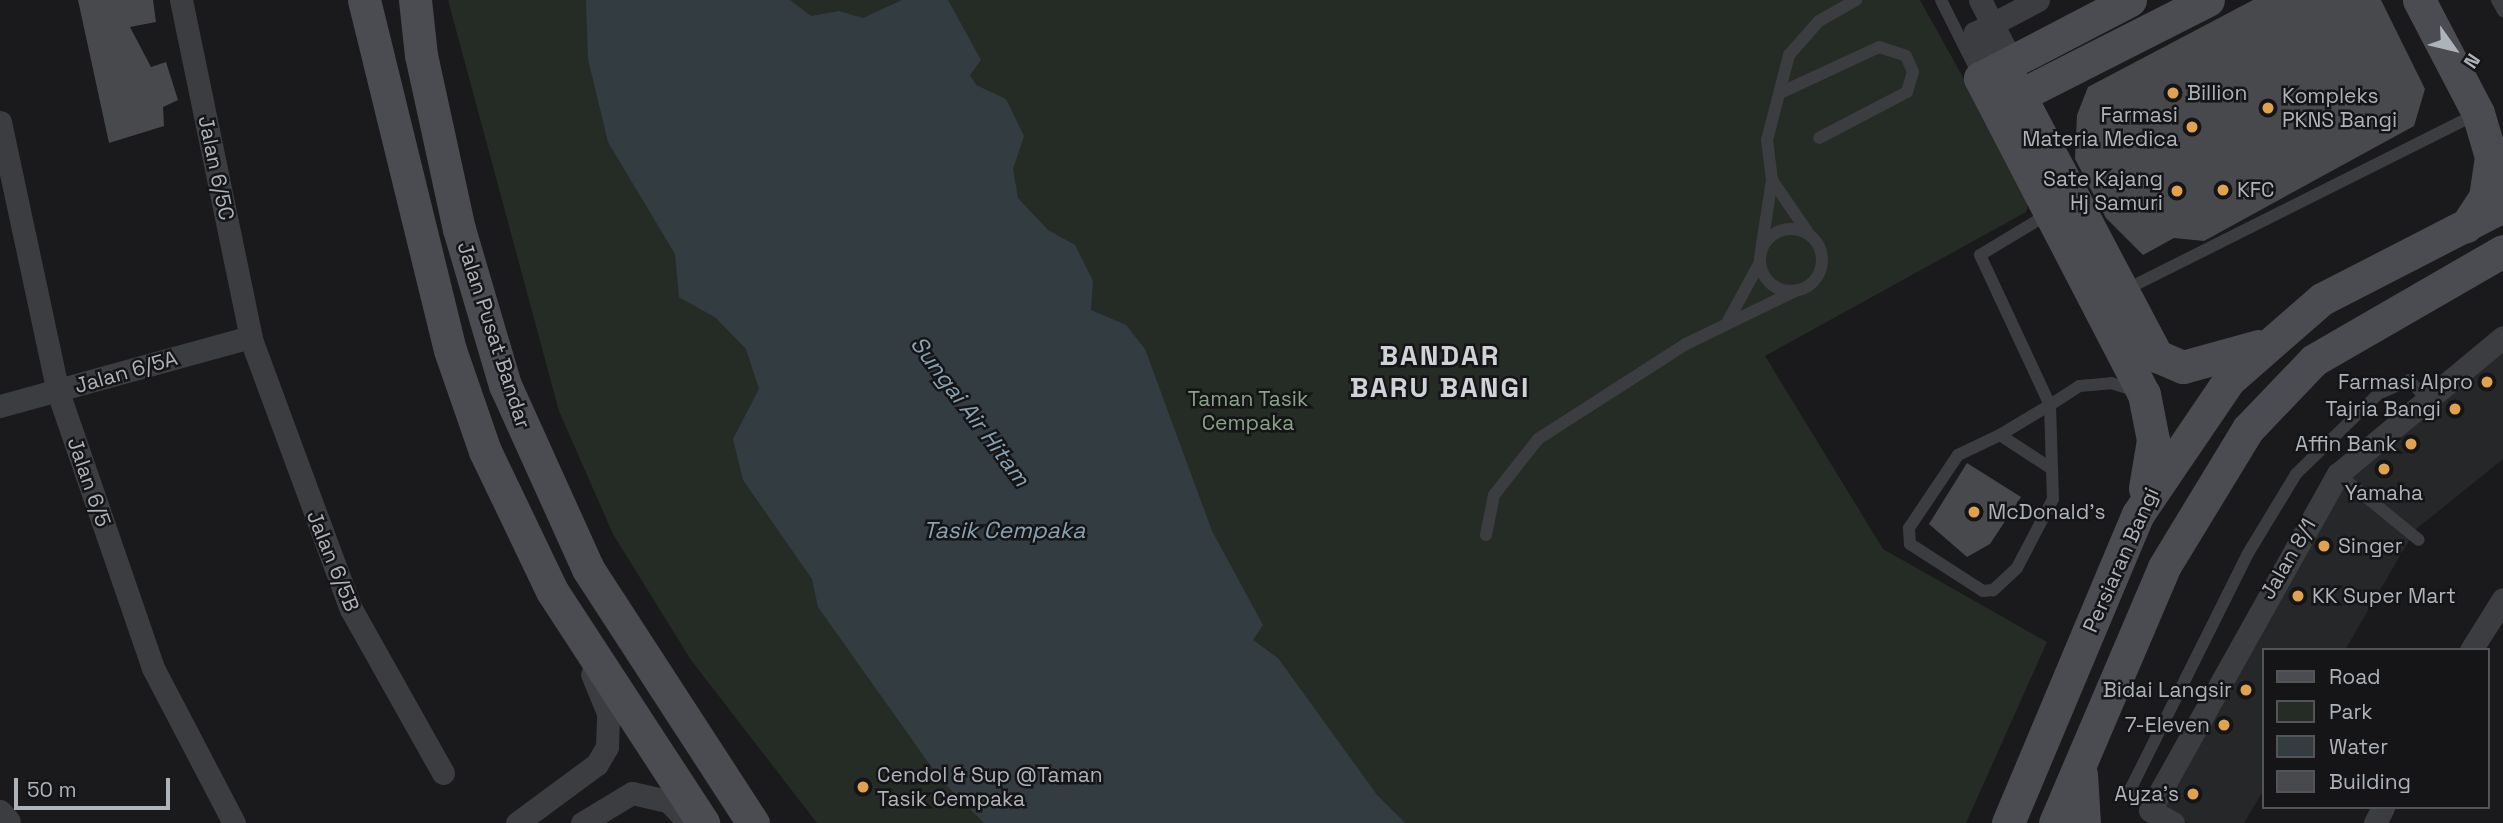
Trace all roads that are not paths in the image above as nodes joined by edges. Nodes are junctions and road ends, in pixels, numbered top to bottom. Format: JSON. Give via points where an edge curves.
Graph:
{"nodes":[{"id":1,"x":181,"y":0,"type":"edge"},
{"id":2,"x":364,"y":0,"type":"edge"},
{"id":3,"x":415,"y":0,"type":"edge"},
{"id":4,"x":1856,"y":0,"type":"edge"},
{"id":5,"x":1941,"y":0,"type":"edge"},
{"id":6,"x":1980,"y":0,"type":"edge"},
{"id":7,"x":2038,"y":0,"type":"edge"},
{"id":8,"x":2130,"y":0,"type":"edge"},
{"id":9,"x":2208,"y":0,"type":"edge"},
{"id":10,"x":2419,"y":0,"type":"edge"},
{"id":11,"x":2442,"y":0,"type":"edge"},
{"id":12,"x":2497,"y":0,"type":"edge"},
{"id":13,"x":2503,"y":11,"type":"edge"},
{"id":14,"x":1992,"y":23,"type":"junction"},
{"id":15,"x":1998,"y":69,"type":"junction"},
{"id":16,"x":1780,"y":93,"type":"junction"},
{"id":17,"x":2008,"y":102,"type":"junction"},
{"id":18,"x":2491,"y":113,"type":"edge"},
{"id":19,"x":0,"y":122,"type":"edge"},
{"id":20,"x":1819,"y":138,"type":"dead end"},
{"id":21,"x":1772,"y":180,"type":"junction"},
{"id":22,"x":2503,"y":206,"type":"edge"},
{"id":23,"x":2062,"y":207,"type":"junction"},
{"id":24,"x":2466,"y":226,"type":"junction"},
{"id":25,"x":1810,"y":235,"type":"junction"},
{"id":26,"x":2503,"y":251,"type":"edge"},
{"id":27,"x":1760,"y":257,"type":"junction"},
{"id":28,"x":1797,"y":290,"type":"junction"},
{"id":29,"x":2122,"y":290,"type":"junction"},
{"id":30,"x":1728,"y":321,"type":"junction"},
{"id":31,"x":251,"y":337,"type":"junction"},
{"id":32,"x":2502,"y":340,"type":"edge"},
{"id":33,"x":2265,"y":343,"type":"junction"},
{"id":34,"x":2145,"y":374,"type":"junction"},
{"id":35,"x":58,"y":391,"type":"junction"},
{"id":36,"x":2427,"y":399,"type":"junction"},
{"id":37,"x":2050,"y":405,"type":"junction"},
{"id":38,"x":0,"y":406,"type":"edge"},
{"id":39,"x":2000,"y":435,"type":"junction"},
{"id":40,"x":2052,"y":469,"type":"junction"},
{"id":41,"x":2338,"y":474,"type":"junction"},
{"id":42,"x":2138,"y":514,"type":"junction"},
{"id":43,"x":1486,"y":536,"type":"dead end"},
{"id":44,"x":2419,"y":540,"type":"dead end"},
{"id":45,"x":552,"y":591,"type":"junction"},
{"id":46,"x":2503,"y":599,"type":"edge"},
{"id":47,"x":2472,"y":648,"type":"edge"},
{"id":48,"x":2081,"y":761,"type":"junction"},
{"id":49,"x":443,"y":773,"type":"dead end"},
{"id":50,"x":2150,"y":810,"type":"junction"},
{"id":51,"x":2018,"y":820,"type":"edge"},
{"id":52,"x":234,"y":823,"type":"edge"},
{"id":53,"x":517,"y":823,"type":"edge"},
{"id":54,"x":582,"y":823,"type":"edge"},
{"id":55,"x":689,"y":823,"type":"edge"},
{"id":56,"x":703,"y":823,"type":"edge"},
{"id":57,"x":753,"y":823,"type":"edge"},
{"id":58,"x":2056,"y":823,"type":"edge"},
{"id":59,"x":2084,"y":823,"type":"edge"},
{"id":60,"x":2173,"y":823,"type":"edge"}],
"edges":[{"from":1,"to":31,"type":"street","name":"Jalan 6/5C"},
{"from":2,"to":45,"type":"main road","name":"Jalan Pusat Bandar","via":[[450,350],[485,451]]},
{"from":3,"to":57,"type":"main road","name":"Jalan Pusat Bandar","via":[[421,55],[459,229],[510,397],[588,569]]},
{"from":4,"to":16,"type":"lane","via":[[1801,36],[1789,55]]},
{"from":5,"to":15,"type":"lane"},
{"from":6,"to":14,"type":"street"},
{"from":7,"to":14,"type":"street"},
{"from":8,"to":15,"type":"main road"},
{"from":9,"to":17,"type":"main road"},
{"from":10,"to":18,"type":"main road"},
{"from":11,"to":18,"type":"main road"},
{"from":12,"to":13,"type":"lane"},
{"from":14,"to":15,"type":"street","via":[[1975,33]]},
{"from":15,"to":17,"type":"main road"},
{"from":16,"to":20,"type":"lane","via":[[1879,47],[1906,57],[1913,72],[1907,92]]},
{"from":16,"to":21,"type":"lane","via":[[1767,140]]},
{"from":17,"to":23,"type":"main road"},
{"from":18,"to":24,"type":"main road","via":[[2485,197]]},
{"from":18,"to":29,"type":"lane"},
{"from":19,"to":35,"type":"street","name":"Jalan 6/5"},
{"from":21,"to":25,"type":"lane"},
{"from":21,"to":27,"type":"lane"},
{"from":22,"to":24,"type":"main road","name":"Persiaran Bangi"},
{"from":23,"to":29,"type":"main road"},
{"from":23,"to":34,"type":"main road"},
{"from":23,"to":37,"type":"lane","via":[[1980,255]]},
{"from":24,"to":33,"type":"main road","name":"Persiaran Bangi","via":[[2322,299]]},
{"from":25,"to":27,"type":"lane","via":[[1781,230]]},
{"from":25,"to":28,"type":"lane","via":[[1822,262],[1815,280]]},
{"from":26,"to":48,"type":"main road","name":"Persiaran Bangi","via":[[2314,360],[2248,429],[2164,567]]},
{"from":27,"to":28,"type":"lane","via":[[1768,281]]},
{"from":27,"to":30,"type":"lane"},
{"from":28,"to":30,"type":"lane"},
{"from":29,"to":34,"type":"main road"},
{"from":30,"to":43,"type":"lane","via":[[1538,439],[1494,495]]},
{"from":31,"to":35,"type":"street","name":"Jalan 6/5A"},
{"from":31,"to":49,"type":"street","name":"Jalan 6/5B","via":[[351,609]]},
{"from":32,"to":36,"type":"street","name":"Jalan 8/1"},
{"from":33,"to":34,"type":"main road"},
{"from":33,"to":42,"type":"main road","name":"Persiaran Bangi","via":[[2199,418]]},
{"from":34,"to":37,"type":"lane","via":[[2090,383]]},
{"from":34,"to":42,"type":"main road","via":[[2153,440]]},
{"from":35,"to":38,"type":"street","name":"Jalan 6/5A"},
{"from":35,"to":52,"type":"street","name":"Jalan 6/5","via":[[153,668]]},
{"from":36,"to":41,"type":"street","name":"Jalan 8/1"},
{"from":36,"to":50,"type":"lane","via":[[2409,380],[2378,394],[2295,474],[2247,555],[2131,788]]},
{"from":37,"to":39,"type":"lane"},
{"from":37,"to":40,"type":"lane"},
{"from":39,"to":40,"type":"lane"},
{"from":39,"to":40,"type":"lane","via":[[1958,455],[1909,528],[1910,544],[1983,591],[1993,590],[2017,569],[2053,499]]},
{"from":41,"to":44,"type":"lane"},
{"from":41,"to":50,"type":"street","name":"Jalan 8/1"},
{"from":42,"to":51,"type":"main road","name":"Persiaran Bangi"},
{"from":45,"to":53,"type":"street","via":[[600,690],[610,731],[597,764]]},
{"from":45,"to":56,"type":"main road","name":"Jalan Pusat Bandar"},
{"from":46,"to":47,"type":"street"},
{"from":48,"to":58,"type":"main road","name":"Persiaran Bangi"},
{"from":48,"to":59,"type":"main road"},
{"from":50,"to":60,"type":"street"},
{"from":54,"to":55,"type":"street","via":[[632,793],[668,801]]}]}
